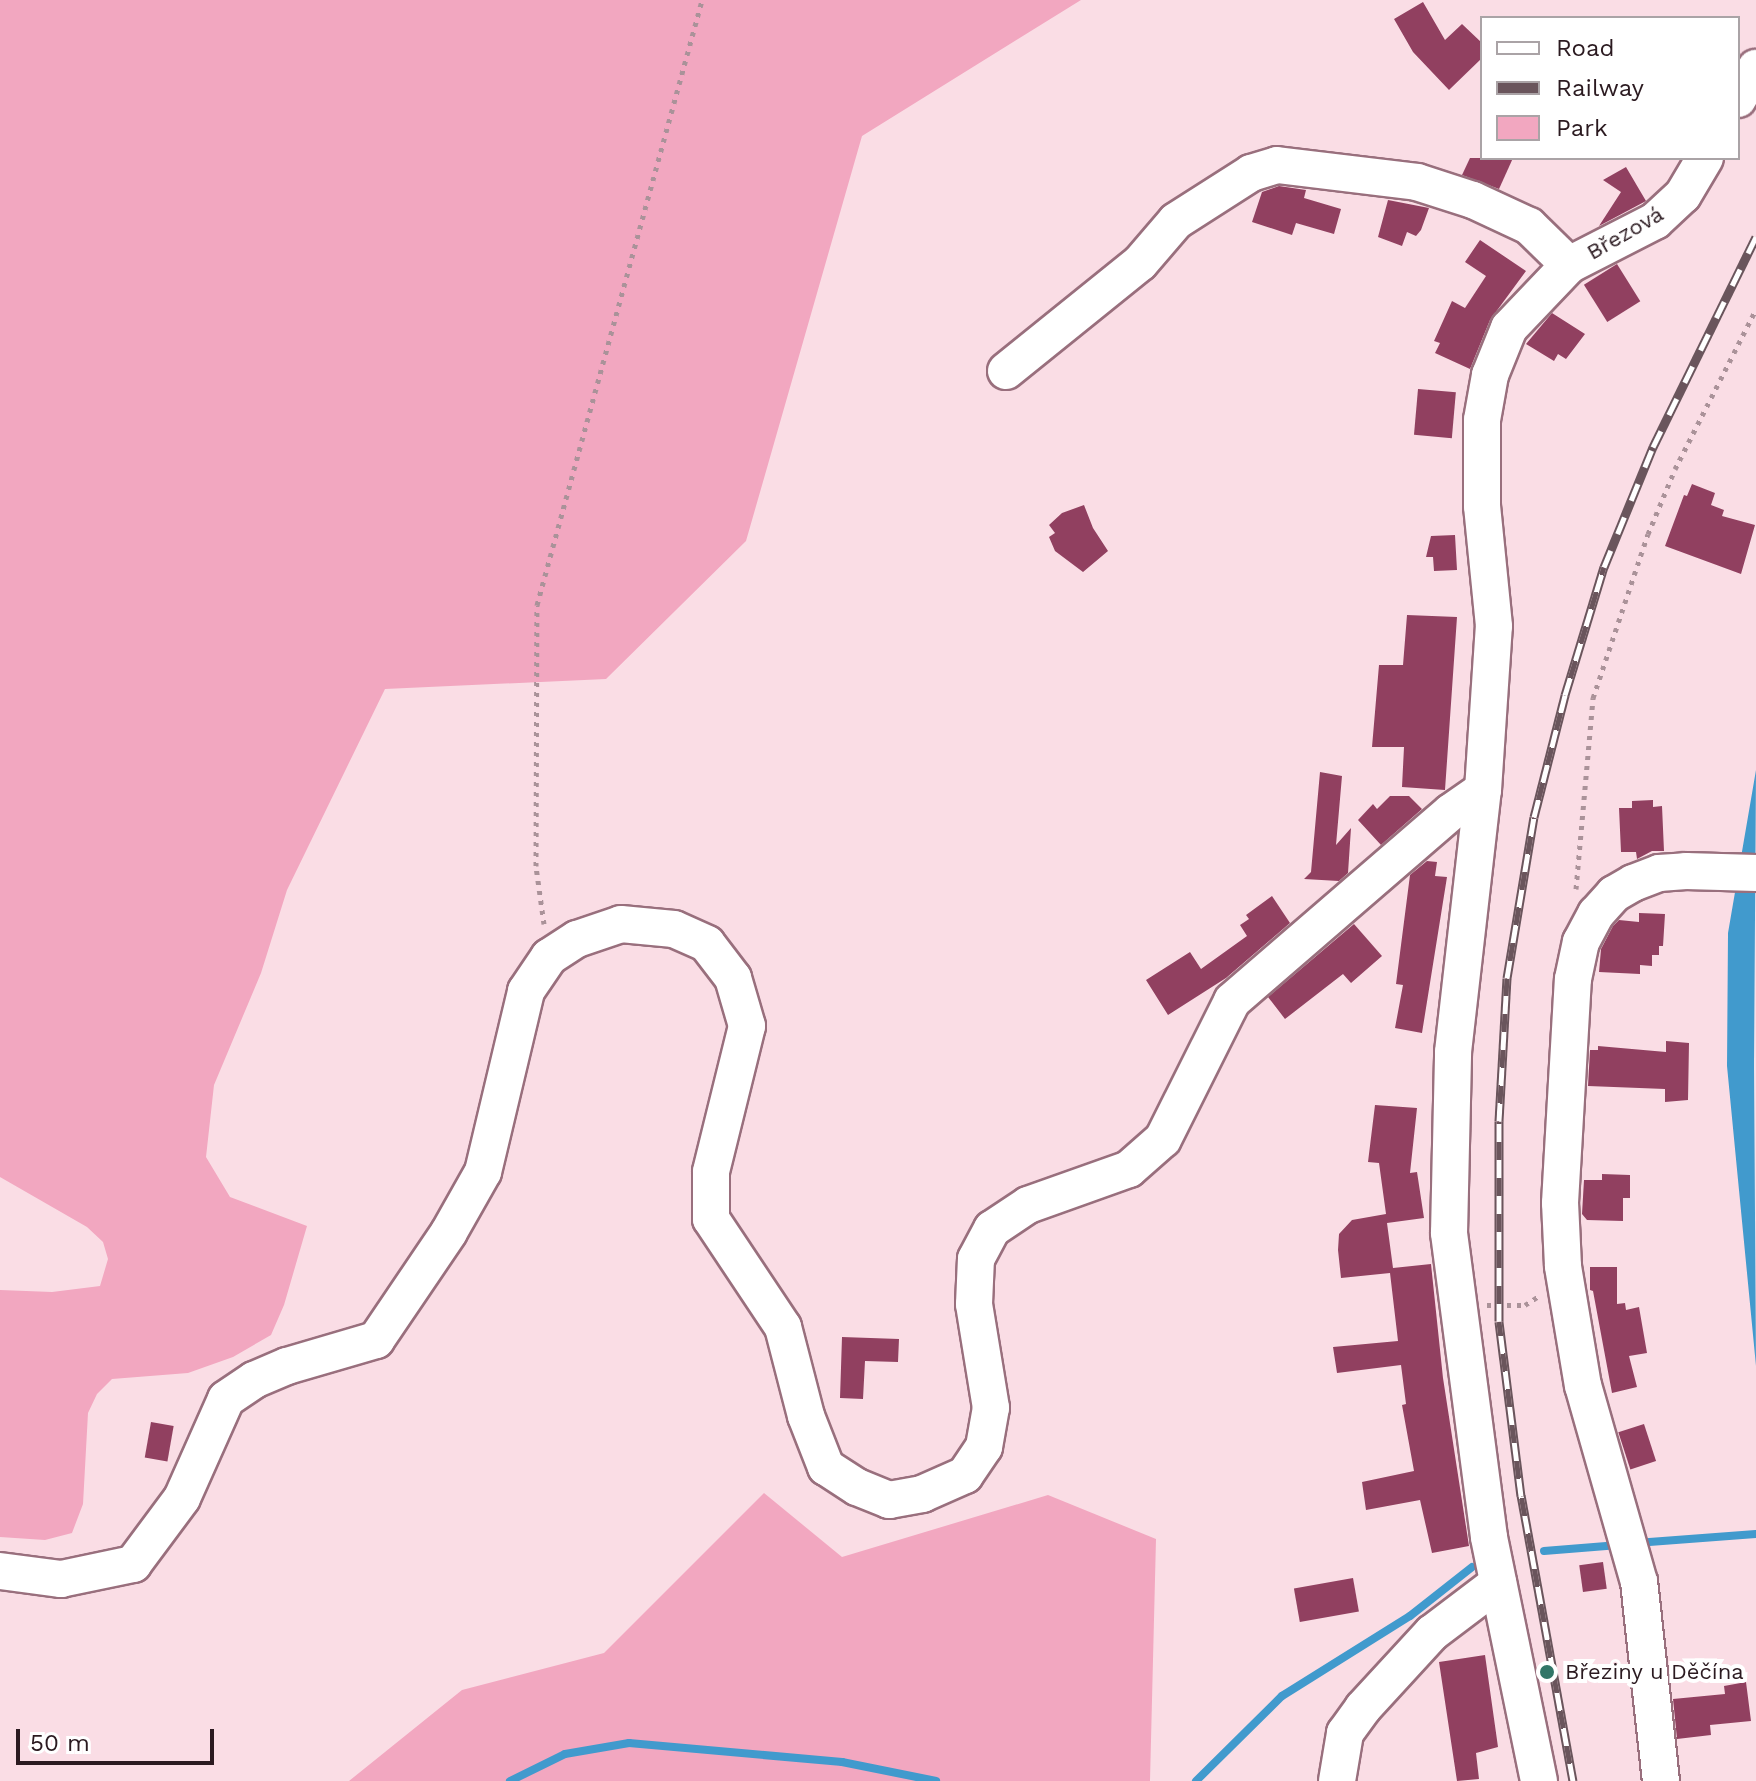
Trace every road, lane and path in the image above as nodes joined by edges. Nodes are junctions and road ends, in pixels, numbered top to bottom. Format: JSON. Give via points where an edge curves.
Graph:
{"nodes":[{"id":1,"x":702,"y":0,"type":"edge"},
{"id":2,"x":1756,"y":68,"type":"edge"},
{"id":3,"x":1740,"y":96,"type":"edge"},
{"id":4,"x":1704,"y":160,"type":"edge"},
{"id":5,"x":1569,"y":265,"type":"junction"},
{"id":6,"x":1756,"y":309,"type":"edge"},
{"id":7,"x":1006,"y":371,"type":"dead end"},
{"id":8,"x":1483,"y":790,"type":"junction"},
{"id":9,"x":1756,"y":873,"type":"edge"},
{"id":10,"x":1581,"y":942,"type":"junction"},
{"id":11,"x":549,"y":957,"type":"junction"},
{"id":12,"x":1563,"y":1266,"type":"junction"},
{"id":13,"x":1458,"y":1305,"type":"junction"},
{"id":14,"x":0,"y":1571,"type":"edge"},
{"id":15,"x":1498,"y":1583,"type":"junction"},
{"id":16,"x":1337,"y":1781,"type":"edge"},
{"id":17,"x":1539,"y":1781,"type":"edge"},
{"id":18,"x":1661,"y":1781,"type":"edge"}],
"edges":[{"from":1,"to":11,"type":"path","via":[[537,605],[536,866]]},
{"from":2,"to":3,"type":"street"},
{"from":4,"to":5,"type":"street","name":"Březová","via":[[1683,195],[1655,221]]},
{"from":5,"to":7,"type":"street","via":[[1529,226],[1473,200],[1417,182],[1277,165],[1251,173],[1176,221],[1140,263]]},
{"from":5,"to":8,"type":"street","name":"Březová","via":[[1509,328],[1490,375],[1482,420],[1482,506],[1494,626]]},
{"from":6,"to":10,"type":"path","via":[[1675,469],[1593,698],[1575,899]]},
{"from":8,"to":11,"type":"street","via":[[1232,1001],[1163,1139],[1129,1169],[1028,1205],[992,1229],[976,1259],[974,1304],[991,1408],[984,1447],[965,1475],[922,1494],[889,1500],[826,1467],[806,1416],[783,1327],[711,1219],[711,1172],[747,1026],[733,978],[707,944],[674,929],[621,924],[577,939]]},
{"from":8,"to":13,"type":"street","name":"Březová","via":[[1453,1052],[1449,1233]]},
{"from":9,"to":10,"type":"street","via":[[1659,873],[1614,894]]},
{"from":10,"to":12,"type":"street","via":[[1573,979],[1560,1188]]},
{"from":11,"to":14,"type":"street","via":[[526,991],[483,1172],[376,1340],[287,1366],[226,1399],[182,1498],[133,1564],[61,1579]]},
{"from":12,"to":13,"type":"path","via":[[1525,1305]]},
{"from":12,"to":18,"type":"street","via":[[1583,1386],[1628,1541],[1653,1687]]},
{"from":13,"to":15,"type":"street","name":"Březová"},
{"from":15,"to":16,"type":"street","via":[[1432,1633],[1363,1708],[1345,1733]]},
{"from":15,"to":17,"type":"street","name":"Březová"}]}
